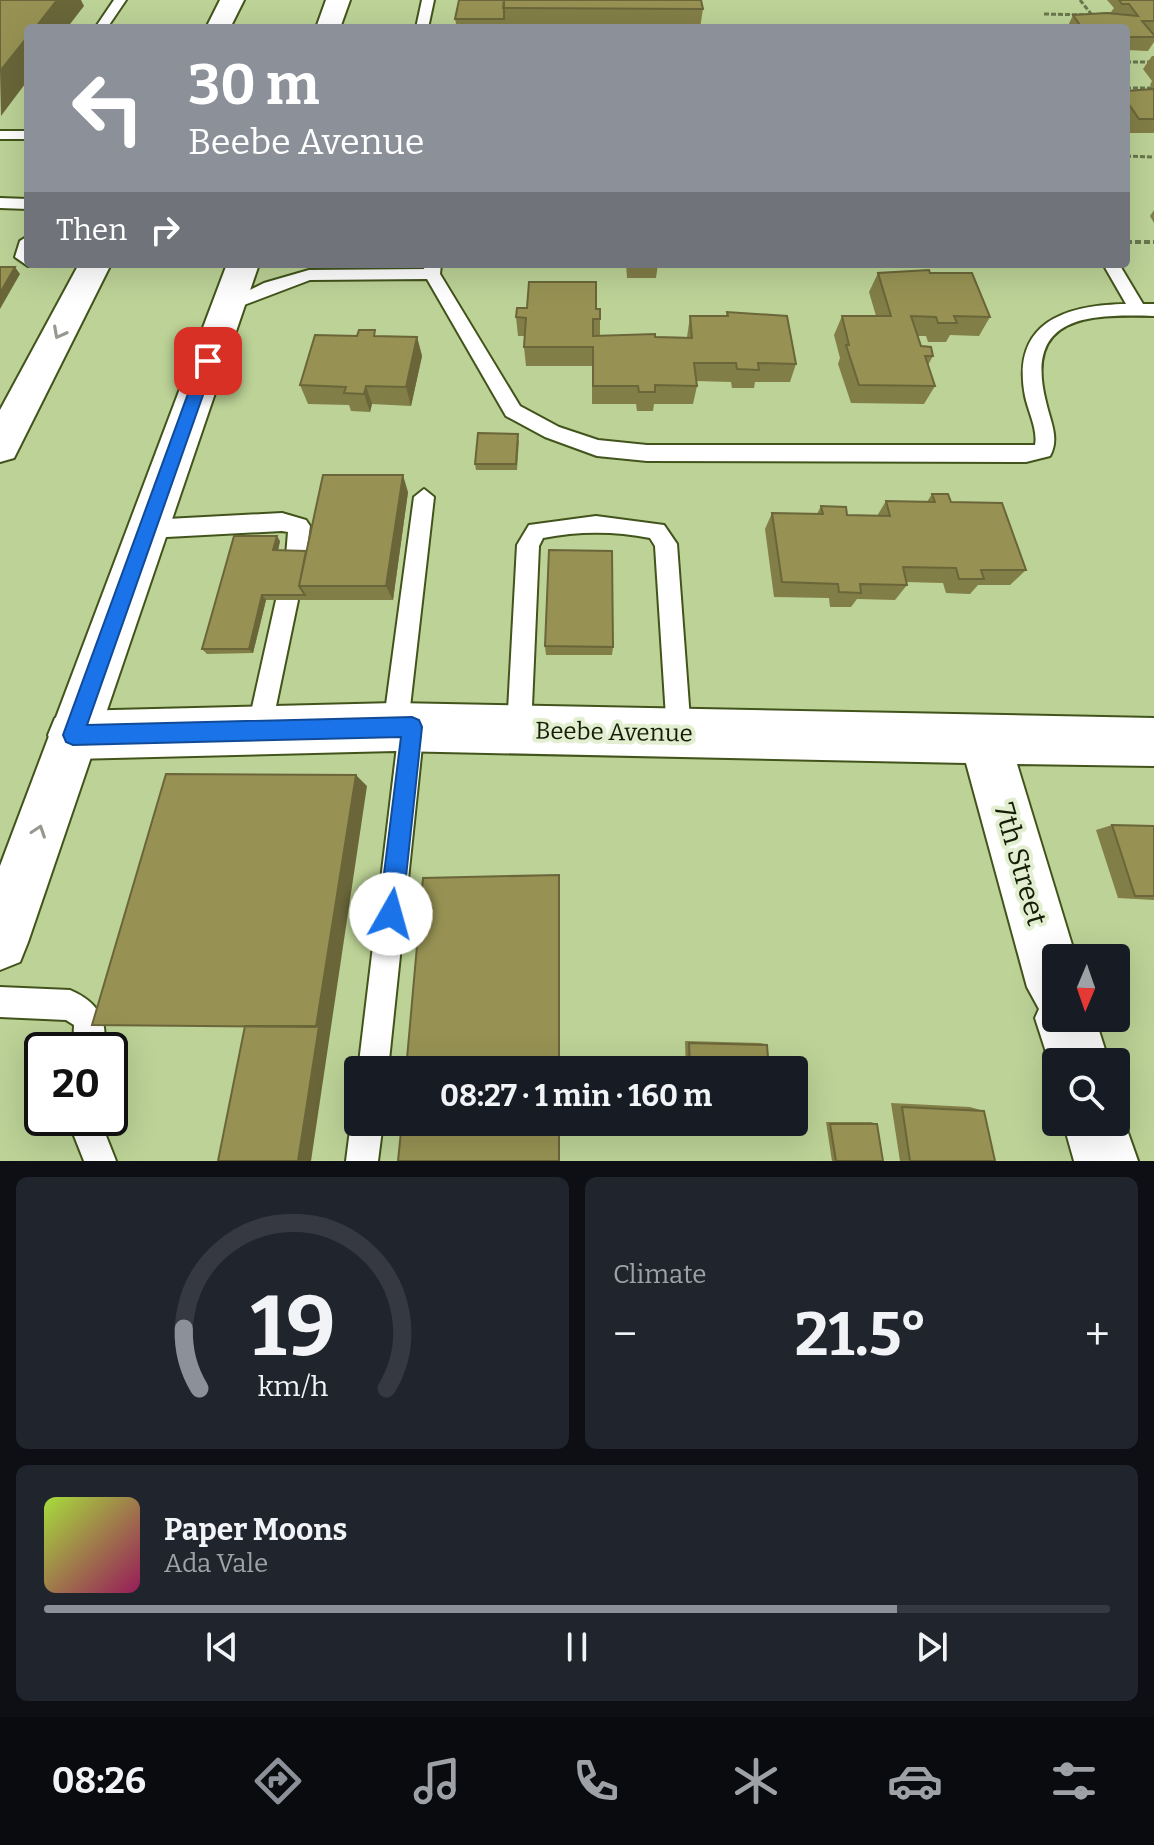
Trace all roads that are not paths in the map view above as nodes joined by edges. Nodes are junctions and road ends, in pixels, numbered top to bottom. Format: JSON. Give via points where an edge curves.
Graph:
{"nodes":[{"id":1,"x":120,"y":0,"type":"edge"},
{"id":2,"x":232,"y":0,"type":"edge"},
{"id":3,"x":338,"y":0,"type":"edge"},
{"id":4,"x":428,"y":0,"type":"edge"},
{"id":5,"x":104,"y":24,"type":"edge"},
{"id":6,"x":220,"y":24,"type":"edge"},
{"id":7,"x":329,"y":24,"type":"edge"},
{"id":8,"x":423,"y":24,"type":"edge"},
{"id":9,"x":24,"y":133,"type":"edge"},
{"id":10,"x":0,"y":135,"type":"edge"},
{"id":11,"x":0,"y":203,"type":"edge"},
{"id":12,"x":24,"y":204,"type":"edge"},
{"id":13,"x":93,"y":268,"type":"edge"},
{"id":14,"x":242,"y":268,"type":"edge"},
{"id":15,"x":1114,"y":268,"type":"edge"},
{"id":16,"x":432,"y":269,"type":"edge"},
{"id":17,"x":228,"y":305,"type":"junction"},
{"id":18,"x":1146,"y":310,"type":"edge"},
{"id":19,"x":0,"y":447,"type":"edge"},
{"id":20,"x":424,"y":497,"type":"dead end"},
{"id":21,"x":148,"y":529,"type":"junction"},
{"id":22,"x":297,"y":556,"type":"edge"},
{"id":23,"x":287,"y":600,"type":"edge"},
{"id":24,"x":404,"y":727,"type":"junction"},
{"id":25,"x":519,"y":729,"type":"junction"},
{"id":26,"x":259,"y":730,"type":"junction"},
{"id":27,"x":679,"y":733,"type":"junction"},
{"id":28,"x":73,"y":735,"type":"junction"},
{"id":29,"x":985,"y":741,"type":"junction"},
{"id":30,"x":1154,"y":742,"type":"edge"},
{"id":31,"x":5,"y":919,"type":"edge"},
{"id":32,"x":1044,"y":944,"type":"edge"},
{"id":33,"x":0,"y":1002,"type":"edge"},
{"id":34,"x":90,"y":1032,"type":"edge"},
{"id":35,"x":374,"y":1056,"type":"edge"},
{"id":36,"x":90,"y":1136,"type":"edge"},
{"id":37,"x":365,"y":1136,"type":"edge"},
{"id":38,"x":1099,"y":1136,"type":"edge"},
{"id":39,"x":100,"y":1161,"type":"edge"},
{"id":40,"x":362,"y":1161,"type":"edge"},
{"id":41,"x":1106,"y":1161,"type":"edge"}],
"edges":[{"from":1,"to":5,"type":"lane"},
{"from":2,"to":6,"type":"main road"},
{"from":3,"to":7,"type":"main road"},
{"from":4,"to":8,"type":"lane"},
{"from":9,"to":10,"type":"lane"},
{"from":11,"to":12,"type":"lane"},
{"from":13,"to":19,"type":"main road","one_way":true},
{"from":14,"to":17,"type":"main road"},
{"from":15,"to":18,"type":"lane"},
{"from":16,"to":17,"type":"lane","via":[[309,275]]},
{"from":16,"to":18,"type":"lane","via":[[513,411],[597,448],[647,453],[1043,451],[1046,439],[1031,363],[1037,342],[1052,325],[1075,316]]},
{"from":17,"to":21,"type":"main road"},
{"from":20,"to":24,"type":"lane"},
{"from":21,"to":22,"type":"lane","via":[[282,522],[299,526]]},
{"from":21,"to":28,"type":"main road"},
{"from":23,"to":26,"type":"lane"},
{"from":24,"to":25,"type":"main road","name":"Beebe Avenue"},
{"from":24,"to":26,"type":"main road","name":"Beebe Avenue"},
{"from":24,"to":35,"type":"lane"},
{"from":25,"to":27,"type":"main road","name":"Beebe Avenue"},
{"from":25,"to":27,"type":"lane","via":[[528,545],[536,531],[554,526],[639,526],[657,531],[666,544]]},
{"from":26,"to":28,"type":"main road","name":"Beebe Avenue"},
{"from":27,"to":29,"type":"main road","name":"Beebe Avenue"},
{"from":31,"to":28,"type":"main road","one_way":true},
{"from":29,"to":30,"type":"main road","name":"Beebe Avenue"},
{"from":29,"to":32,"type":"main road","name":"7th Street"},
{"from":33,"to":34,"type":"lane","via":[[70,1005],[87,1016]]},
{"from":36,"to":39,"type":"lane"},
{"from":37,"to":40,"type":"lane"},
{"from":38,"to":41,"type":"main road"}]}
